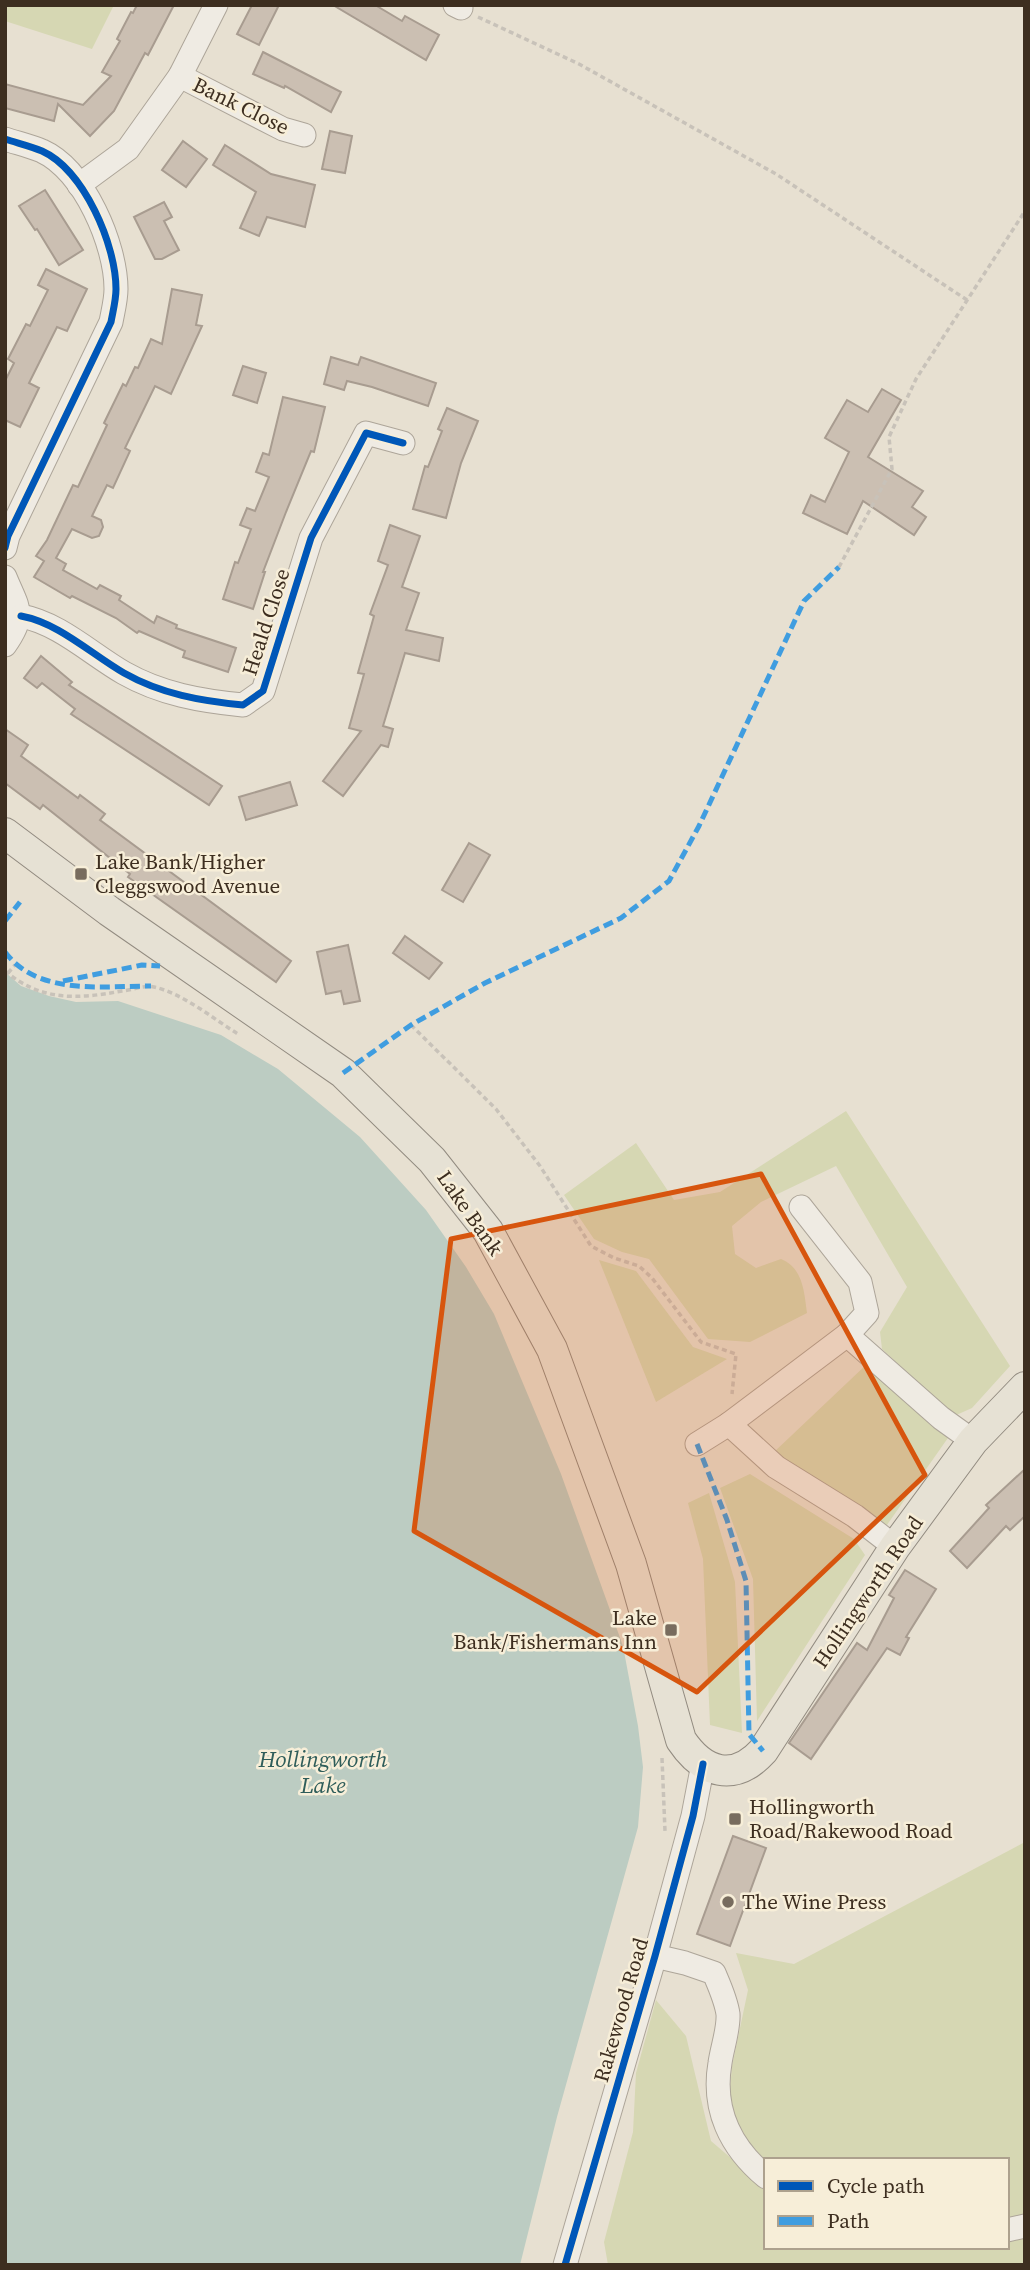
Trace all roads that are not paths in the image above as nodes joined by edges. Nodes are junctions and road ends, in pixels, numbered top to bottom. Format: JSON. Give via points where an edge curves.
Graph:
{"nodes":[{"id":1,"x":216,"y":5,"type":"edge"},
{"id":2,"x":180,"y":76,"type":"junction"},
{"id":3,"x":304,"y":135,"type":"dead end"},
{"id":4,"x":5,"y":139,"type":"edge"},
{"id":5,"x":79,"y":185,"type":"junction"},
{"id":6,"x":403,"y":443,"type":"dead end"},
{"id":7,"x":5,"y":548,"type":"edge"},
{"id":8,"x":5,"y":577,"type":"edge"},
{"id":9,"x":21,"y":616,"type":"junction"},
{"id":10,"x":5,"y":645,"type":"edge"},
{"id":11,"x":5,"y":834,"type":"edge"},
{"id":12,"x":802,"y":1207,"type":"dead end"},
{"id":13,"x":847,"y":1335,"type":"junction"},
{"id":14,"x":1025,"y":1387,"type":"edge"},
{"id":15,"x":729,"y":1424,"type":"junction"},
{"id":16,"x":974,"y":1441,"type":"junction"},
{"id":17,"x":696,"y":1444,"type":"dead end"},
{"id":18,"x":895,"y":1547,"type":"junction"},
{"id":19,"x":703,"y":1764,"type":"junction"},
{"id":20,"x":655,"y":1956,"type":"junction"},
{"id":21,"x":764,"y":2175,"type":"edge"},
{"id":22,"x":565,"y":2265,"type":"edge"}],
"edges":[{"from":1,"to":2,"type":"street"},
{"from":2,"to":3,"type":"street","name":"Bank Close","via":[[283,129]]},
{"from":2,"to":5,"type":"street","via":[[128,149]]},
{"from":4,"to":5,"type":"street","via":[[43,151]]},
{"from":5,"to":7,"type":"street","via":[[101,223],[113,258],[116,290],[111,322]]},
{"from":6,"to":9,"type":"street","name":"Heald Close","via":[[366,433],[312,538],[263,691],[243,705],[205,702],[153,688],[39,620]]},
{"from":8,"to":9,"type":"street"},
{"from":9,"to":10,"type":"street"},
{"from":11,"to":19,"type":"main road","name":"Lake Bank","via":[[342,1073],[432,1160],[488,1231],[552,1349],[631,1564],[681,1740]]},
{"from":12,"to":13,"type":"street","via":[[860,1282],[867,1313]]},
{"from":13,"to":15,"type":"street"},
{"from":13,"to":16,"type":"street"},
{"from":14,"to":16,"type":"main road","name":"Hollingworth Road"},
{"from":15,"to":17,"type":"street"},
{"from":15,"to":18,"type":"street","via":[[776,1468],[855,1516]]},
{"from":16,"to":18,"type":"main road","name":"Hollingworth Road"},
{"from":18,"to":19,"type":"main road","name":"Hollingworth Road","via":[[763,1751],[751,1764],[738,1769]]},
{"from":19,"to":20,"type":"street","name":"Rakewood Road"},
{"from":20,"to":21,"type":"street","via":[[714,1973],[728,2016],[717,2093],[722,2116],[747,2162]]},
{"from":20,"to":22,"type":"street","name":"Rakewood Road"}]}
